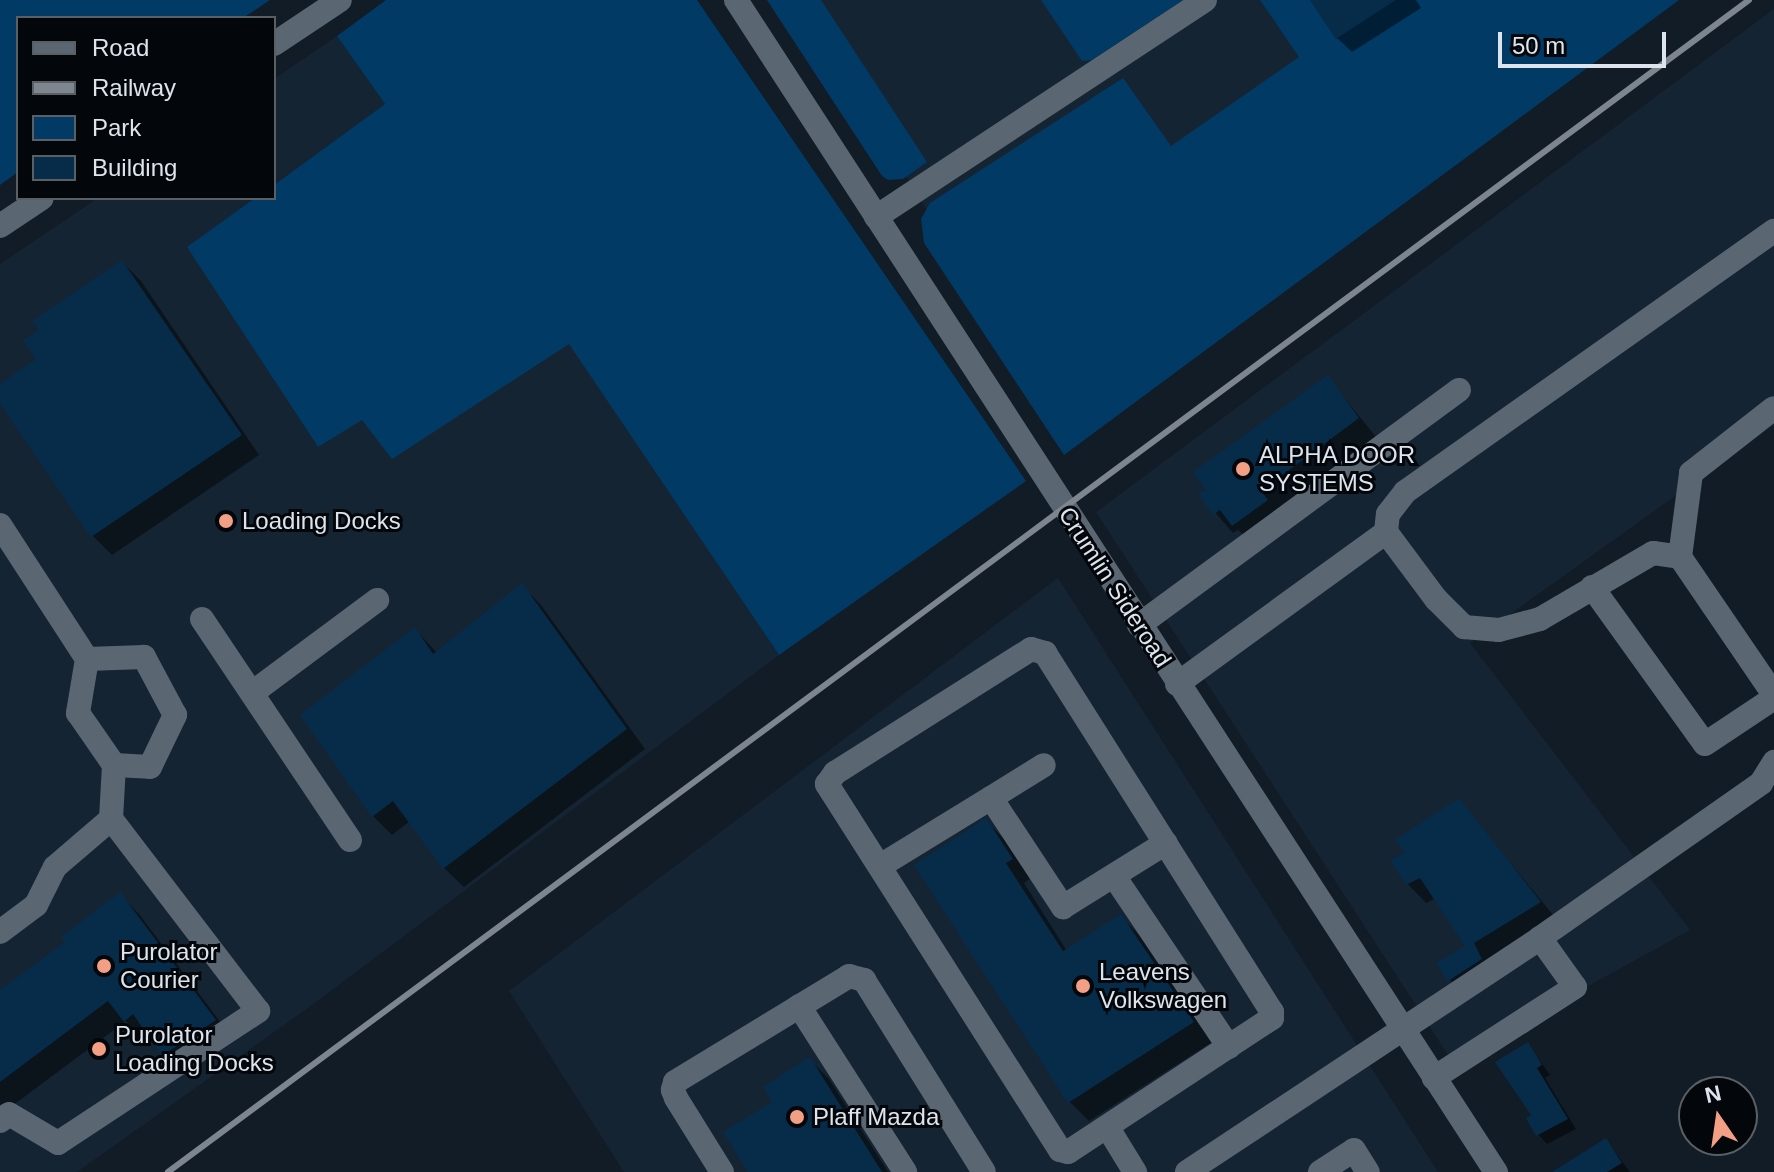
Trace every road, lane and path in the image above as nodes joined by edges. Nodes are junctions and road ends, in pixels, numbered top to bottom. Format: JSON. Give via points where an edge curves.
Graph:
{"nodes":[{"id":1,"x":340,"y":0,"type":"edge"},
{"id":2,"x":736,"y":0,"type":"edge"},
{"id":3,"x":1205,"y":0,"type":"edge"},
{"id":4,"x":276,"y":43,"type":"edge"},
{"id":5,"x":39,"y":200,"type":"edge"},
{"id":6,"x":876,"y":217,"type":"junction"},
{"id":7,"x":0,"y":226,"type":"edge"},
{"id":8,"x":1774,"y":231,"type":"edge"},
{"id":9,"x":1459,"y":390,"type":"dead end"},
{"id":10,"x":1774,"y":408,"type":"edge"},
{"id":11,"x":0,"y":525,"type":"edge"},
{"id":12,"x":1386,"y":532,"type":"junction"},
{"id":13,"x":7,"y":552,"type":"edge"},
{"id":14,"x":1680,"y":557,"type":"junction"},
{"id":15,"x":1592,"y":587,"type":"junction"},
{"id":16,"x":377,"y":600,"type":"dead end"},
{"id":17,"x":202,"y":619,"type":"dead end"},
{"id":18,"x":1139,"y":625,"type":"junction"},
{"id":19,"x":87,"y":659,"type":"junction"},
{"id":20,"x":1177,"y":684,"type":"junction"},
{"id":21,"x":252,"y":693,"type":"junction"},
{"id":22,"x":1774,"y":696,"type":"edge"},
{"id":23,"x":1774,"y":762,"type":"edge"},
{"id":24,"x":114,"y":765,"type":"junction"},
{"id":25,"x":1044,"y":765,"type":"dead end"},
{"id":26,"x":991,"y":798,"type":"junction"},
{"id":27,"x":111,"y":819,"type":"junction"},
{"id":28,"x":350,"y":840,"type":"dead end"},
{"id":29,"x":1166,"y":843,"type":"junction"},
{"id":30,"x":880,"y":866,"type":"junction"},
{"id":31,"x":1114,"y":876,"type":"junction"},
{"id":32,"x":0,"y":932,"type":"edge"},
{"id":33,"x":1540,"y":938,"type":"junction"},
{"id":34,"x":799,"y":1006,"type":"junction"},
{"id":35,"x":1403,"y":1030,"type":"junction"},
{"id":36,"x":1229,"y":1047,"type":"junction"},
{"id":37,"x":1434,"y":1078,"type":"junction"},
{"id":38,"x":0,"y":1121,"type":"edge"},
{"id":39,"x":1108,"y":1128,"type":"junction"},
{"id":40,"x":722,"y":1172,"type":"edge"},
{"id":41,"x":905,"y":1172,"type":"edge"},
{"id":42,"x":984,"y":1172,"type":"edge"},
{"id":43,"x":1135,"y":1172,"type":"edge"},
{"id":44,"x":1187,"y":1172,"type":"edge"},
{"id":45,"x":1320,"y":1172,"type":"edge"},
{"id":46,"x":1368,"y":1172,"type":"edge"},
{"id":47,"x":1496,"y":1172,"type":"edge"}],
"edges":[{"from":1,"to":4,"type":"street"},
{"from":2,"to":6,"type":"street","name":"Crumlin Sideroad"},
{"from":3,"to":6,"type":"street"},
{"from":5,"to":7,"type":"street"},
{"from":6,"to":18,"type":"street","name":"Crumlin Sideroad"},
{"from":8,"to":12,"type":"street","via":[[1405,492],[1388,514]]},
{"from":9,"to":18,"type":"street"},
{"from":10,"to":14,"type":"street","via":[[1691,473]]},
{"from":11,"to":13,"type":"street"},
{"from":12,"to":15,"type":"street","via":[[1464,627],[1499,630],[1540,619]]},
{"from":12,"to":20,"type":"street"},
{"from":13,"to":19,"type":"street"},
{"from":14,"to":15,"type":"street","via":[[1653,553]]},
{"from":14,"to":22,"type":"street"},
{"from":15,"to":22,"type":"street","via":[[1705,744]]},
{"from":16,"to":21,"type":"street"},
{"from":17,"to":21,"type":"street"},
{"from":18,"to":20,"type":"street","name":"Crumlin Sideroad"},
{"from":19,"to":24,"type":"street","via":[[78,713]]},
{"from":19,"to":24,"type":"street","via":[[144,657],[175,715],[150,767]]},
{"from":20,"to":35,"type":"street","name":"Crumlin Sideroad"},
{"from":21,"to":28,"type":"street"},
{"from":23,"to":33,"type":"street","via":[[1761,783]]},
{"from":24,"to":27,"type":"street"},
{"from":25,"to":26,"type":"street"},
{"from":26,"to":30,"type":"street"},
{"from":26,"to":31,"type":"street","via":[[1063,907]]},
{"from":27,"to":32,"type":"street","via":[[55,867],[36,905]]},
{"from":27,"to":38,"type":"street","via":[[258,1011],[58,1143],[9,1114]]},
{"from":29,"to":30,"type":"street","via":[[1045,653],[1031,649],[830,778],[827,784]]},
{"from":29,"to":31,"type":"street"},
{"from":29,"to":36,"type":"street","via":[[1272,1012],[1272,1018]]},
{"from":30,"to":39,"type":"street","via":[[1060,1150],[1076,1148]]},
{"from":31,"to":36,"type":"street"},
{"from":33,"to":35,"type":"street"},
{"from":33,"to":37,"type":"street","via":[[1575,987]]},
{"from":34,"to":40,"type":"street","via":[[675,1082],[676,1098]]},
{"from":34,"to":41,"type":"street"},
{"from":34,"to":42,"type":"street","via":[[849,976],[864,980]]},
{"from":35,"to":37,"type":"street","name":"Crumlin Sideroad"},
{"from":35,"to":44,"type":"street"},
{"from":36,"to":39,"type":"street"},
{"from":37,"to":47,"type":"street","name":"Crumlin Sideroad"},
{"from":39,"to":43,"type":"street"},
{"from":45,"to":46,"type":"street","via":[[1354,1150]]}]}
